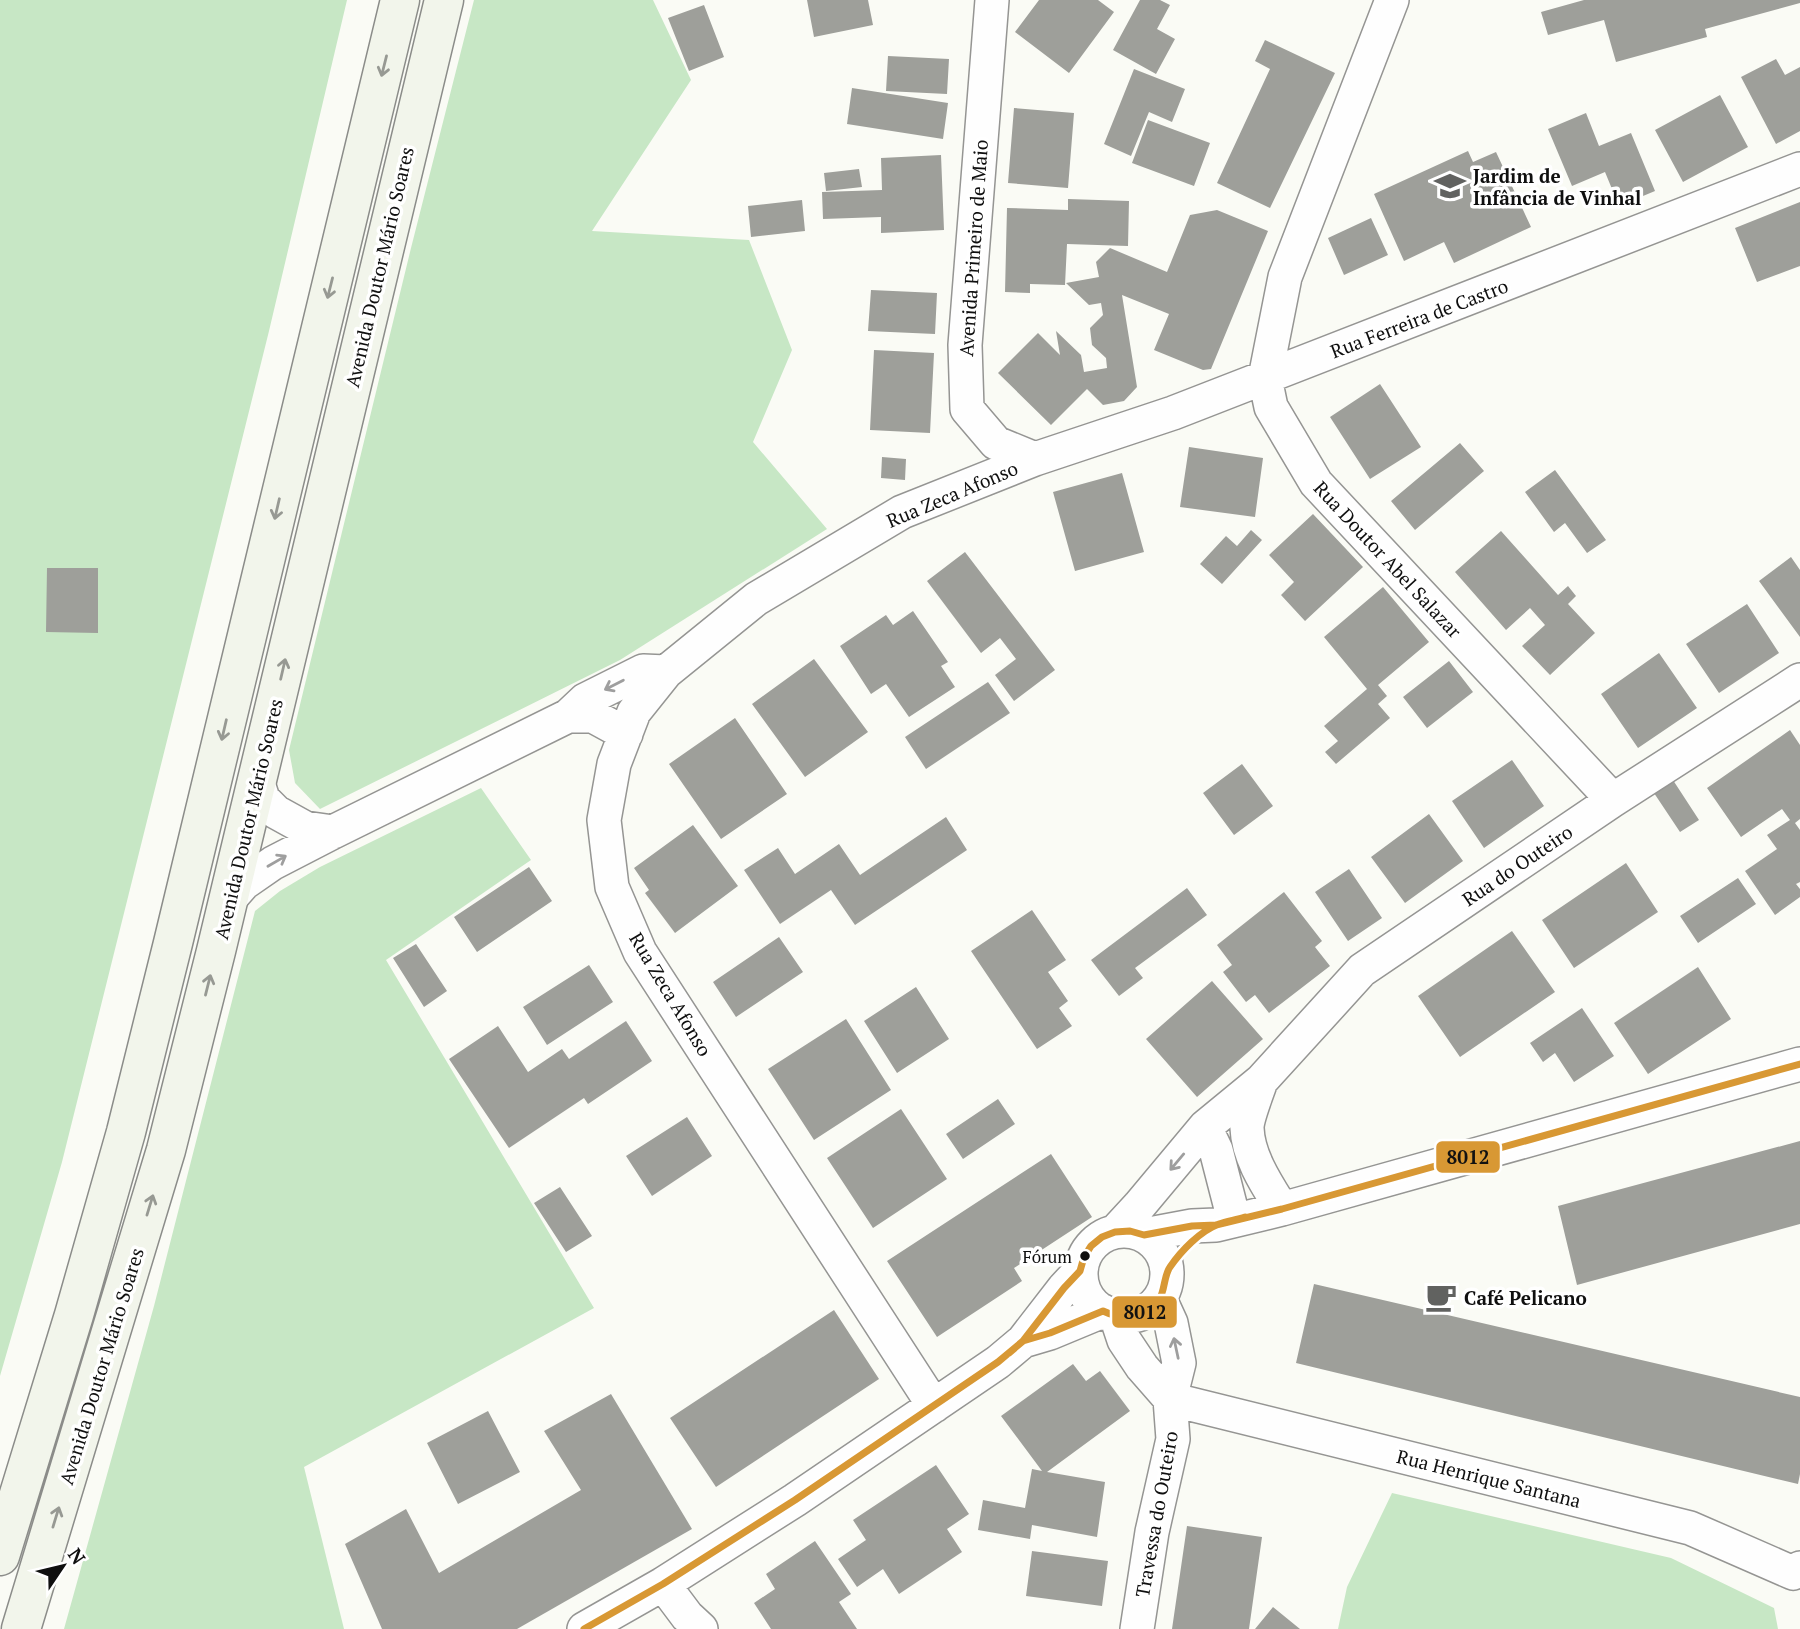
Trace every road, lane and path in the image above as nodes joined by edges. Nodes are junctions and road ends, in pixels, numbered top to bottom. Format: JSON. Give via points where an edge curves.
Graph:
{"nodes":[{"id":1,"x":400,"y":0,"type":"edge"},
{"id":2,"x":444,"y":0,"type":"edge"},
{"id":3,"x":992,"y":0,"type":"edge"},
{"id":4,"x":1392,"y":0,"type":"edge"},
{"id":5,"x":1800,"y":169,"type":"edge"},
{"id":6,"x":1265,"y":378,"type":"junction"},
{"id":7,"x":1035,"y":459,"type":"junction"},
{"id":8,"x":666,"y":672,"type":"junction"},
{"id":9,"x":1800,"y":680,"type":"edge"},
{"id":10,"x":568,"y":716,"type":"junction"},
{"id":11,"x":626,"y":734,"type":"junction"},
{"id":12,"x":257,"y":780,"type":"junction"},
{"id":13,"x":1613,"y":800,"type":"junction"},
{"id":14,"x":333,"y":832,"type":"junction"},
{"id":15,"x":228,"y":901,"type":"junction"},
{"id":16,"x":1800,"y":1064,"type":"edge"},
{"id":17,"x":1261,"y":1081,"type":"junction"},
{"id":18,"x":1205,"y":1128,"type":"junction"},
{"id":19,"x":1282,"y":1209,"type":"junction"},
{"id":20,"x":1225,"y":1223,"type":"junction"},
{"id":21,"x":1129,"y":1233,"type":"junction"},
{"id":22,"x":1080,"y":1271,"type":"junction"},
{"id":23,"x":1163,"y":1285,"type":"junction"},
{"id":24,"x":1110,"y":1314,"type":"junction"},
{"id":25,"x":1023,"y":1341,"type":"junction"},
{"id":26,"x":1170,"y":1399,"type":"junction"},
{"id":27,"x":934,"y":1406,"type":"junction"},
{"id":28,"x":0,"y":1556,"type":"edge"},
{"id":29,"x":1798,"y":1576,"type":"edge"},
{"id":30,"x":663,"y":1584,"type":"junction"},
{"id":31,"x":21,"y":1629,"type":"edge"},
{"id":32,"x":584,"y":1629,"type":"edge"},
{"id":33,"x":701,"y":1629,"type":"edge"},
{"id":34,"x":1137,"y":1629,"type":"edge"}],
"edges":[{"from":1,"to":28,"type":"main road","one_way":true,"via":[[126,1132]]},
{"from":12,"to":2,"type":"main road","name":"Avenida Doutor Mário Soares","one_way":true},
{"from":3,"to":7,"type":"street","name":"Avenida Primeiro de Maio","via":[[965,345],[968,409],[996,443]]},
{"from":4,"to":6,"type":"street","name":"Rua Doutor Abel Salazar","via":[[1285,276]]},
{"from":5,"to":6,"type":"street","name":"Rua Ferreira de Castro"},
{"from":6,"to":7,"type":"street","name":"Rua Ferreira de Castro"},
{"from":6,"to":13,"type":"street","name":"Rua Doutor Abel Salazar","via":[[1271,407],[1316,483]]},
{"from":7,"to":8,"type":"street","name":"Rua Zeca Afonso","via":[[902,512],[756,599]]},
{"from":8,"to":10,"type":"street","one_way":true,"via":[[643,671],[585,700]]},
{"from":8,"to":11,"type":"street","name":"Rua Zeca Afonso","via":[[634,712]]},
{"from":9,"to":13,"type":"street","name":"Rua do Outeiro"},
{"from":10,"to":11,"type":"street","via":[[593,716]]},
{"from":10,"to":14,"type":"street"},
{"from":11,"to":27,"type":"street","name":"Rua Zeca Afonso","via":[[614,764],[604,820],[611,887],[640,952]]},
{"from":12,"to":14,"type":"street","via":[[263,799],[276,812],[305,828]]},
{"from":12,"to":15,"type":"main road","name":"Avenida Doutor Mário Soares"},
{"from":13,"to":17,"type":"street","name":"Rua do Outeiro","via":[[1362,970]]},
{"from":15,"to":14,"type":"street","one_way":true,"via":[[273,863]]},
{"from":31,"to":15,"type":"main road","name":"Avenida Doutor Mário Soares","one_way":true,"via":[[166,1150]]},
{"from":16,"to":19,"type":"street"},
{"from":17,"to":18,"type":"street","name":"Rua do Outeiro"},
{"from":17,"to":19,"type":"street","name":"Rua do Outeiro","via":[[1247,1127],[1252,1152]]},
{"from":18,"to":20,"type":"street","via":[[1216,1150]]},
{"from":18,"to":21,"type":"street","name":"Rua do Outeiro","one_way":true,"via":[[1139,1206]]},
{"from":19,"to":20,"type":"street"},
{"from":20,"to":21,"type":"street"},
{"from":20,"to":23,"type":"street","via":[[1194,1242]]},
{"from":21,"to":22,"type":"street","via":[[1102,1237],[1091,1245]]},
{"from":21,"to":23,"type":"street","via":[[1155,1244],[1163,1256]]},
{"from":22,"to":24,"type":"street","via":[[1087,1298]]},
{"from":22,"to":25,"type":"street"},
{"from":23,"to":24,"type":"street","via":[[1150,1309],[1123,1318]]},
{"from":26,"to":23,"type":"street","name":"Travessa do Outeiro","one_way":true,"via":[[1179,1363]]},
{"from":24,"to":25,"type":"street"},
{"from":24,"to":26,"type":"street","via":[[1142,1367]]},
{"from":25,"to":27,"type":"street"},
{"from":26,"to":29,"type":"street","name":"Rua Henrique Santana","via":[[1690,1528]]},
{"from":26,"to":34,"type":"street","name":"Travessa do Outeiro","via":[[1173,1439]]},
{"from":27,"to":30,"type":"street"},
{"from":30,"to":32,"type":"street"},
{"from":30,"to":33,"type":"street"}]}
